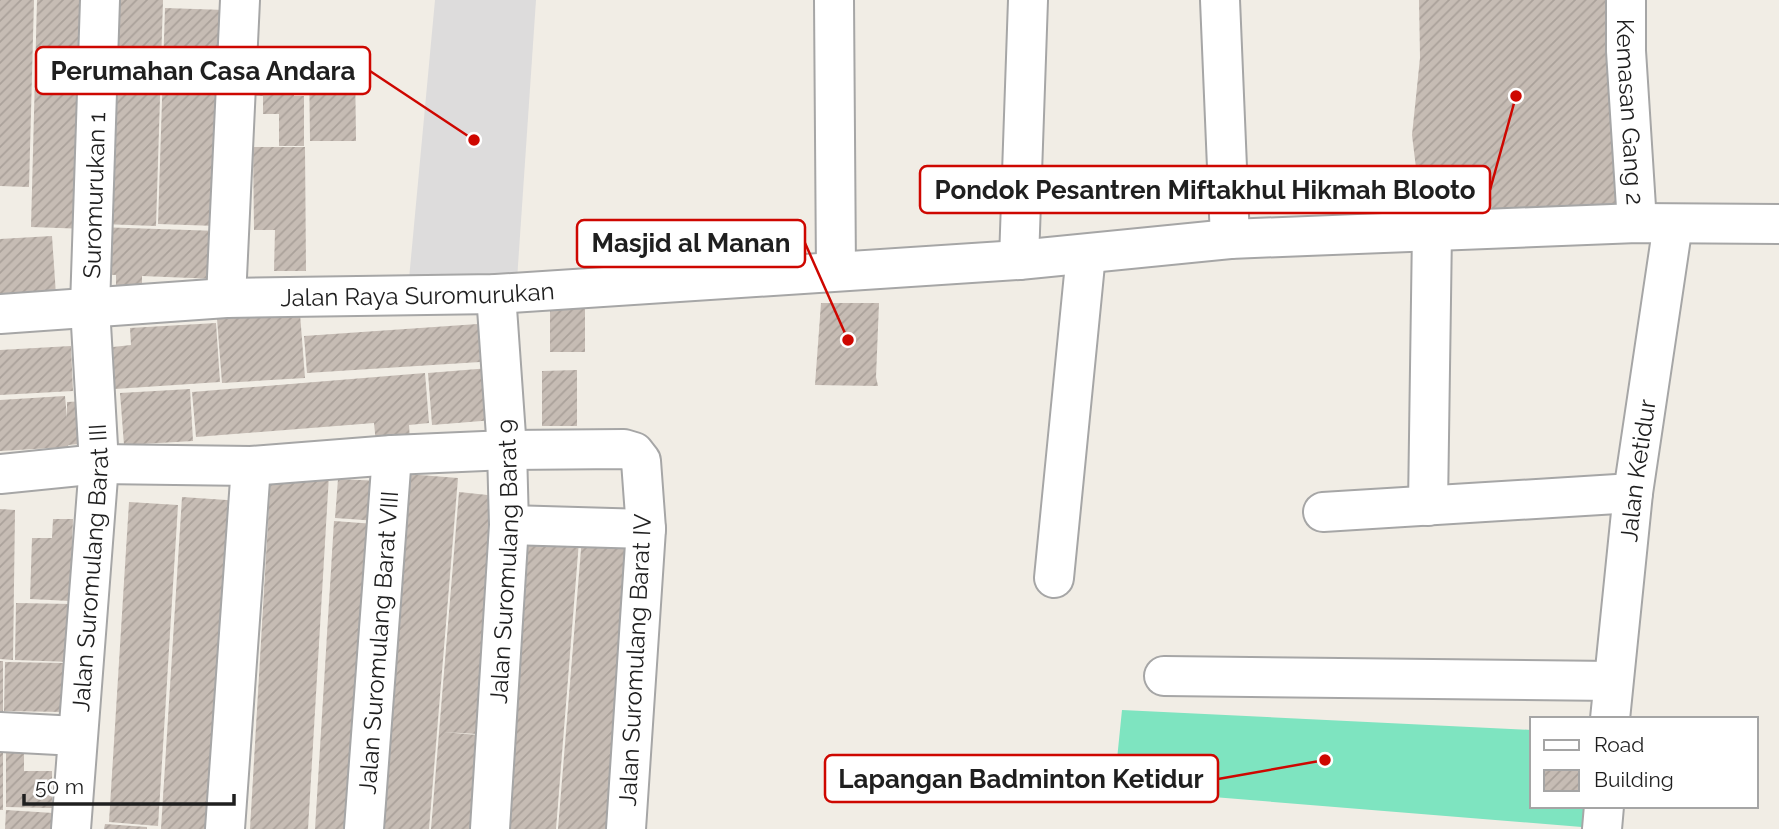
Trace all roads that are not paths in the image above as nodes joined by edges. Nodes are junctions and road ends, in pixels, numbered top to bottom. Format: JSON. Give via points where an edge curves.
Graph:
{"nodes":[{"id":1,"x":100,"y":0,"type":"edge"},
{"id":2,"x":240,"y":0,"type":"edge"},
{"id":3,"x":834,"y":0,"type":"edge"},
{"id":4,"x":1028,"y":0,"type":"edge"},
{"id":5,"x":1220,"y":0,"type":"edge"},
{"id":6,"x":1626,"y":0,"type":"edge"},
{"id":7,"x":1655,"y":224,"type":"junction"},
{"id":8,"x":1779,"y":224,"type":"edge"},
{"id":9,"x":1432,"y":231,"type":"junction"},
{"id":10,"x":1230,"y":239,"type":"junction"},
{"id":11,"x":1086,"y":254,"type":"junction"},
{"id":12,"x":1019,"y":260,"type":"junction"},
{"id":13,"x":836,"y":271,"type":"junction"},
{"id":14,"x":496,"y":294,"type":"junction"},
{"id":15,"x":226,"y":298,"type":"junction"},
{"id":16,"x":90,"y":307,"type":"junction"},
{"id":17,"x":0,"y":314,"type":"edge"},
{"id":18,"x":507,"y":450,"type":"junction"},
{"id":19,"x":392,"y":455,"type":"junction"},
{"id":20,"x":99,"y":464,"type":"junction"},
{"id":21,"x":251,"y":466,"type":"junction"},
{"id":22,"x":0,"y":474,"type":"edge"},
{"id":23,"x":1633,"y":493,"type":"junction"},
{"id":24,"x":1427,"y":506,"type":"junction"},
{"id":25,"x":1323,"y":512,"type":"dead end"},
{"id":26,"x":509,"y":525,"type":"junction"},
{"id":27,"x":646,"y":529,"type":"junction"},
{"id":28,"x":1055,"y":578,"type":"dead end"},
{"id":29,"x":1164,"y":676,"type":"dead end"},
{"id":30,"x":1613,"y":681,"type":"junction"},
{"id":31,"x":1610,"y":717,"type":"edge"},
{"id":32,"x":0,"y":732,"type":"edge"},
{"id":33,"x":77,"y":736,"type":"junction"},
{"id":34,"x":1604,"y":808,"type":"edge"},
{"id":35,"x":71,"y":829,"type":"edge"},
{"id":36,"x":225,"y":829,"type":"edge"},
{"id":37,"x":364,"y":829,"type":"edge"},
{"id":38,"x":490,"y":829,"type":"edge"},
{"id":39,"x":626,"y":829,"type":"edge"},
{"id":40,"x":1602,"y":829,"type":"edge"}],
"edges":[{"from":1,"to":16,"type":"street","name":"Suromurukan 1"},
{"from":2,"to":15,"type":"street"},
{"from":3,"to":13,"type":"street"},
{"from":4,"to":12,"type":"street"},
{"from":5,"to":10,"type":"street"},
{"from":6,"to":7,"type":"street","name":"Kemasan Gang 2","via":[[1626,51]]},
{"from":7,"to":8,"type":"street","name":"Jalan Raya Suromurukan"},
{"from":7,"to":9,"type":"street","name":"Jalan Raya Suromurukan"},
{"from":7,"to":23,"type":"street","name":"Jalan Ketidur"},
{"from":9,"to":10,"type":"street","name":"Jalan Raya Suromurukan"},
{"from":9,"to":24,"type":"street"},
{"from":10,"to":11,"type":"street","name":"Jalan Raya Suromurukan"},
{"from":11,"to":12,"type":"street","name":"Jalan Raya Suromurukan"},
{"from":11,"to":28,"type":"street"},
{"from":12,"to":13,"type":"street","name":"Jalan Raya Suromurukan"},
{"from":13,"to":14,"type":"street","name":"Jalan Raya Suromurukan"},
{"from":14,"to":15,"type":"street","name":"Jalan Raya Suromurukan"},
{"from":14,"to":18,"type":"street","name":"Jalan Suromulang Barat 9"},
{"from":15,"to":16,"type":"street","name":"Jalan Raya Suromurukan"},
{"from":16,"to":17,"type":"street","name":"Jalan Raya Suromurukan"},
{"from":16,"to":20,"type":"street","name":"Jalan Suromulang Barat III"},
{"from":18,"to":19,"type":"street"},
{"from":18,"to":26,"type":"street","name":"Jalan Suromulang Barat 9"},
{"from":18,"to":27,"type":"street","name":"Jalan Suromulang Barat IV","via":[[634,452],[641,461]]},
{"from":19,"to":21,"type":"street"},
{"from":19,"to":37,"type":"street","name":"Jalan Suromulang Barat VIII"},
{"from":20,"to":21,"type":"street"},
{"from":20,"to":22,"type":"street"},
{"from":20,"to":33,"type":"street","name":"Jalan Suromulang Barat III"},
{"from":21,"to":36,"type":"street"},
{"from":23,"to":24,"type":"street"},
{"from":23,"to":30,"type":"street","name":"Jalan Ketidur"},
{"from":24,"to":25,"type":"street"},
{"from":26,"to":27,"type":"street"},
{"from":26,"to":38,"type":"street","name":"Jalan Suromulang Barat 9"},
{"from":27,"to":39,"type":"street","name":"Jalan Suromulang Barat IV"},
{"from":29,"to":30,"type":"street"},
{"from":30,"to":31,"type":"street","name":"Jalan Ketidur"},
{"from":32,"to":33,"type":"street"},
{"from":33,"to":35,"type":"street","name":"Jalan Suromulang Barat III"},
{"from":34,"to":40,"type":"street"}]}
